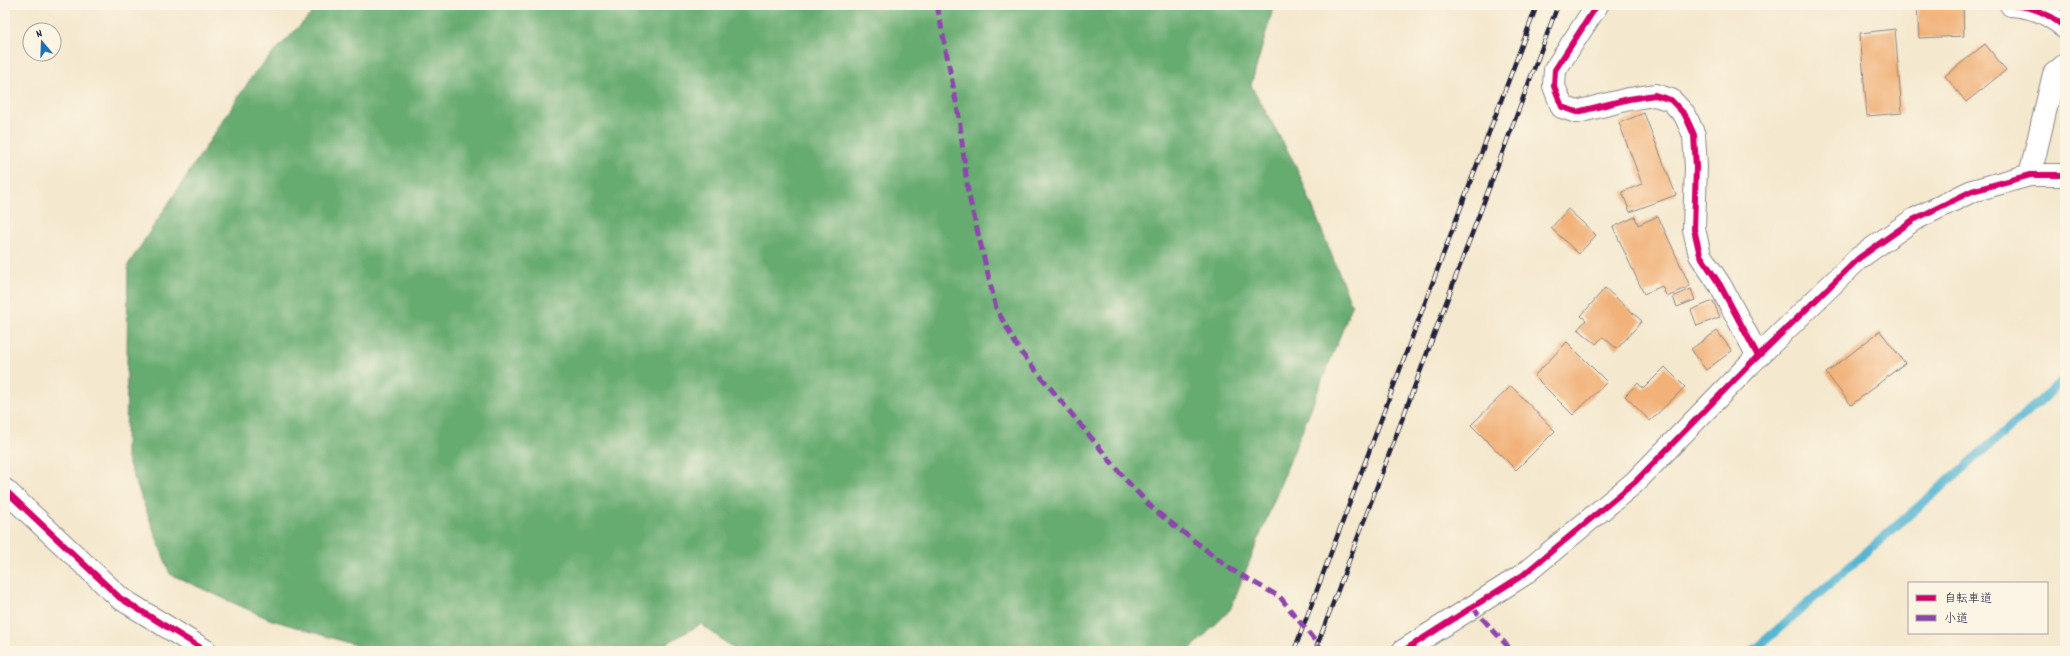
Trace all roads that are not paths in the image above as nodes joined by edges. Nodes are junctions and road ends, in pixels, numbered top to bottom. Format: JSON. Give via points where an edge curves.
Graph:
{"nodes":[{"id":1,"x":1598,"y":5,"type":"edge"},
{"id":2,"x":2011,"y":5,"type":"edge"},
{"id":3,"x":2065,"y":27,"type":"edge"},
{"id":4,"x":2065,"y":65,"type":"edge"},
{"id":5,"x":2030,"y":175,"type":"junction"},
{"id":6,"x":2065,"y":175,"type":"edge"},
{"id":7,"x":1758,"y":356,"type":"junction"},
{"id":8,"x":5,"y":490,"type":"edge"},
{"id":9,"x":206,"y":651,"type":"edge"},
{"id":10,"x":1403,"y":651,"type":"edge"}],
"edges":[{"from":1,"to":7,"type":"street","via":[[1555,70],[1554,86],[1562,107],[1577,112],[1655,95],[1671,100],[1685,115],[1694,135],[1694,228],[1700,255],[1720,285]]},
{"from":2,"to":3,"type":"street","via":[[2046,13]]},
{"from":4,"to":5,"type":"street","via":[[2054,74]]},
{"from":5,"to":6,"type":"street"},
{"from":5,"to":7,"type":"street","via":[[1972,191],[1913,220],[1859,258]]},
{"from":7,"to":10,"type":"street","via":[[1623,492],[1523,575]]},
{"from":8,"to":9,"type":"street","via":[[120,598]]}]}
